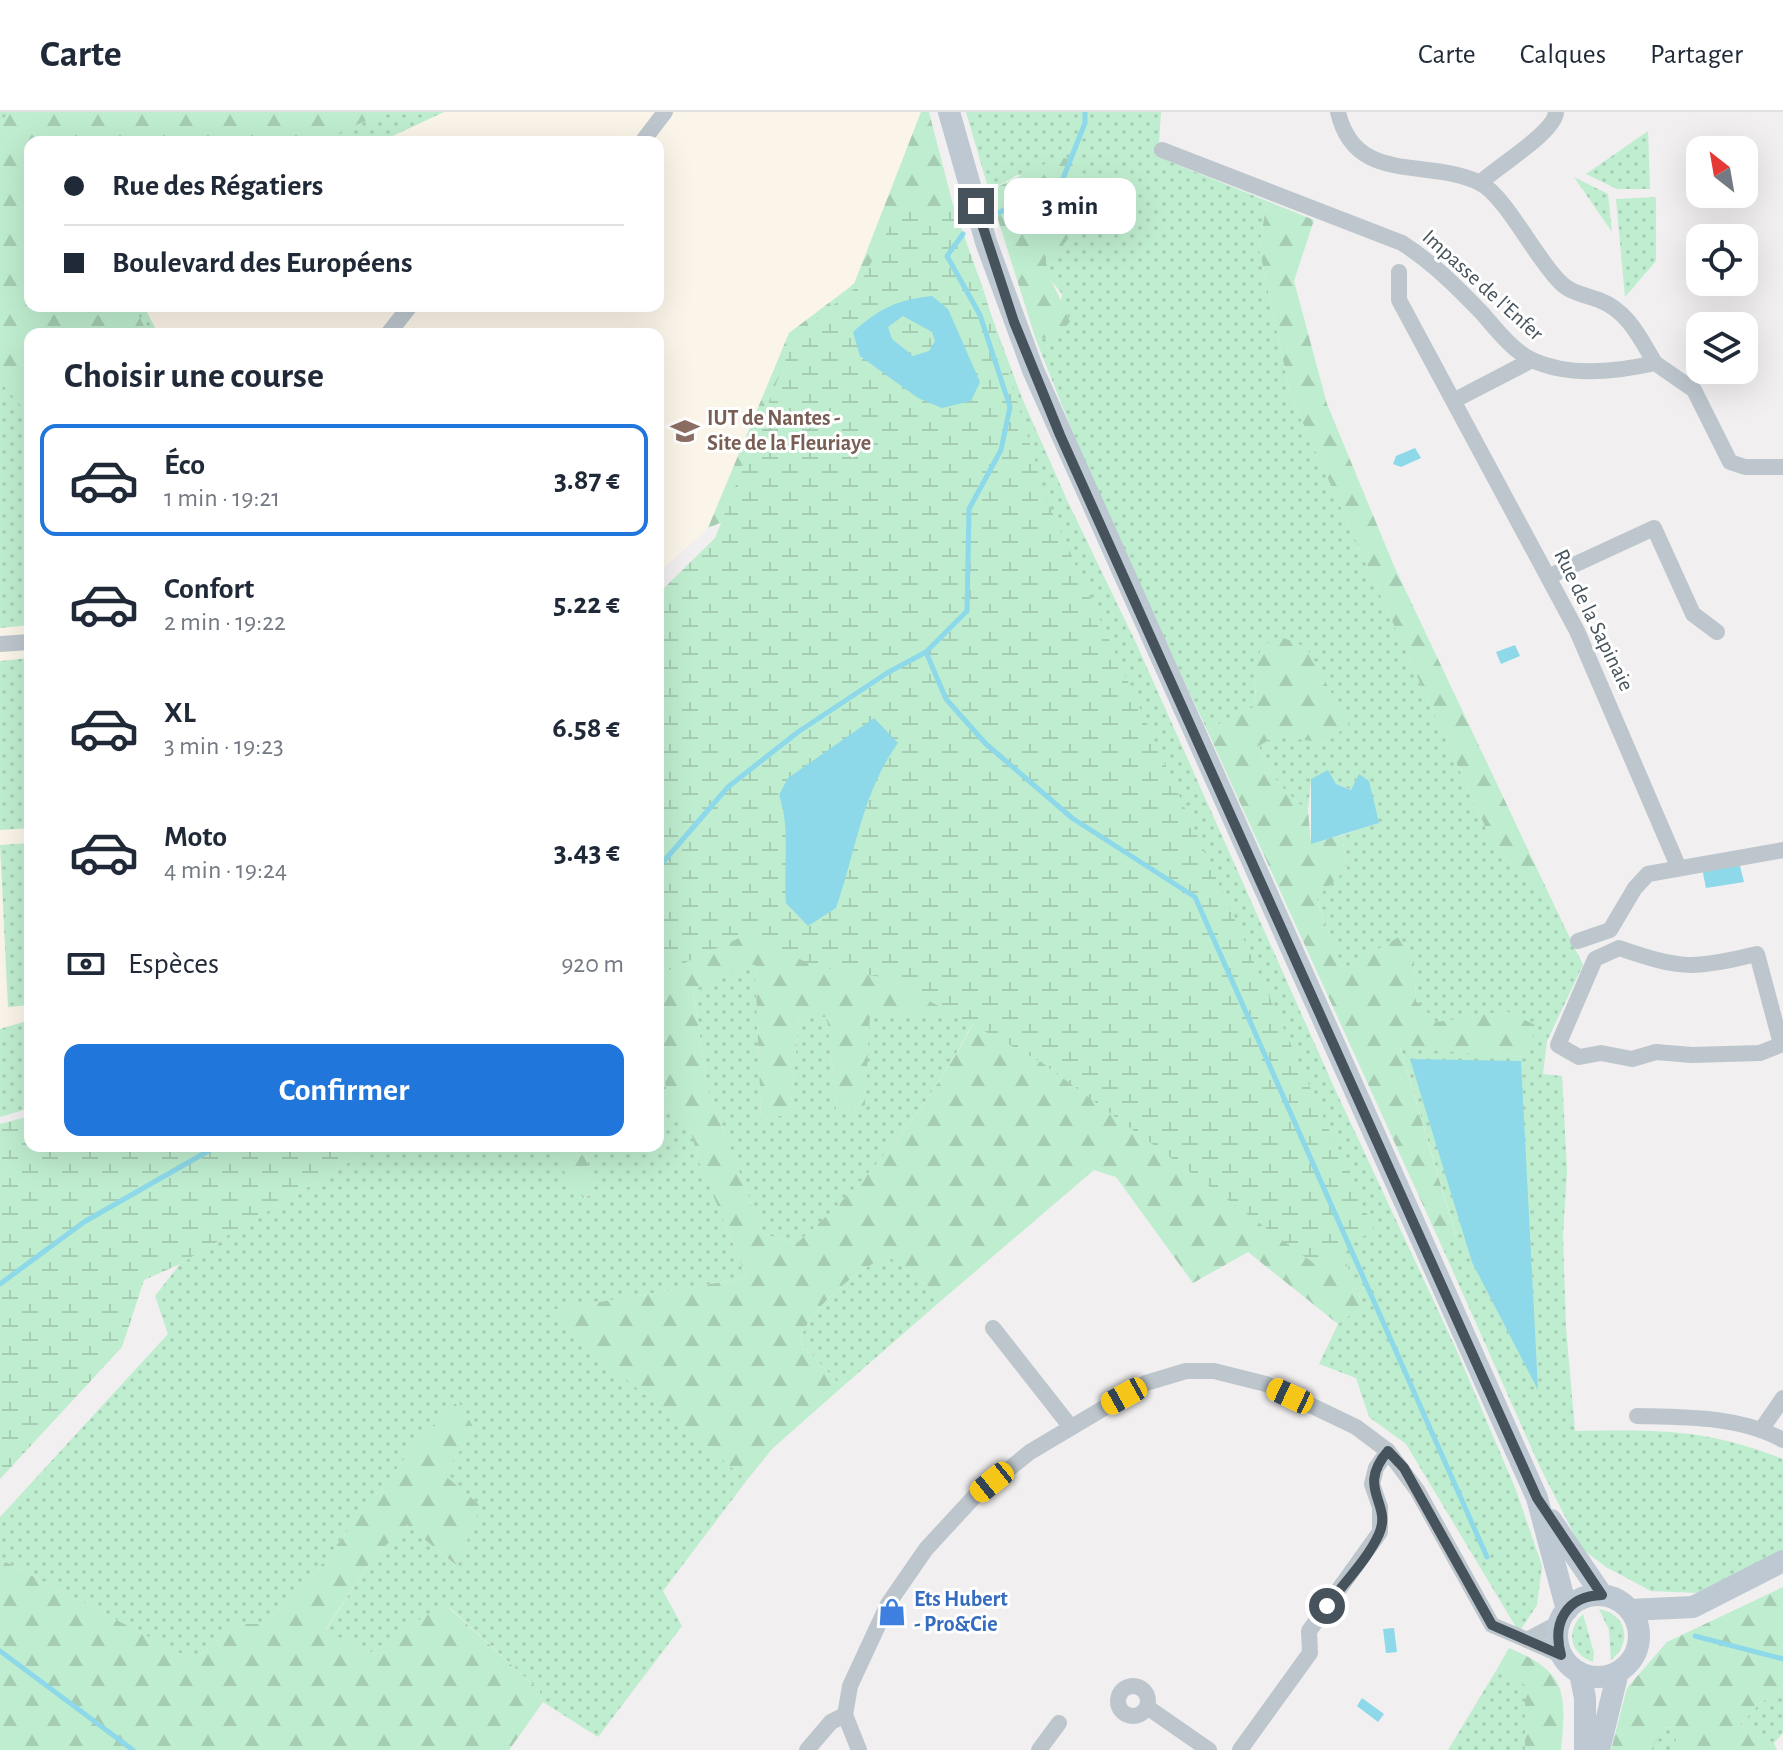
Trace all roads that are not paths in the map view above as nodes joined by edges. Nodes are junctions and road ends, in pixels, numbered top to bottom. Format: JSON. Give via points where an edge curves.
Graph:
{"nodes":[{"id":1,"x":665,"y":112,"type":"edge"},
{"id":2,"x":949,"y":112,"type":"edge"},
{"id":3,"x":1338,"y":112,"type":"edge"},
{"id":4,"x":1556,"y":112,"type":"edge"},
{"id":5,"x":647,"y":136,"type":"edge"},
{"id":6,"x":1162,"y":150,"type":"dead end"},
{"id":7,"x":1480,"y":183,"type":"junction"},
{"id":8,"x":1399,"y":272,"type":"dead end"},
{"id":9,"x":405,"y":312,"type":"edge"},
{"id":10,"x":393,"y":328,"type":"edge"},
{"id":11,"x":1532,"y":360,"type":"junction"},
{"id":12,"x":1655,"y":363,"type":"junction"},
{"id":13,"x":1455,"y":400,"type":"junction"},
{"id":14,"x":1783,"y":467,"type":"edge"},
{"id":15,"x":1550,"y":576,"type":"junction"},
{"id":16,"x":1717,"y":632,"type":"dead end"},
{"id":17,"x":24,"y":642,"type":"edge"},
{"id":18,"x":0,"y":644,"type":"edge"},
{"id":19,"x":1783,"y":850,"type":"edge"},
{"id":20,"x":1678,"y":866,"type":"junction"},
{"id":21,"x":1578,"y":941,"type":"dead end"},
{"id":22,"x":1782,"y":1044,"type":"edge"},
{"id":23,"x":993,"y":1328,"type":"dead end"},
{"id":24,"x":1783,"y":1398,"type":"edge"},
{"id":25,"x":1637,"y":1416,"type":"dead end"},
{"id":26,"x":1070,"y":1426,"type":"junction"},
{"id":27,"x":1761,"y":1430,"type":"junction"},
{"id":28,"x":1783,"y":1440,"type":"edge"},
{"id":29,"x":1388,"y":1451,"type":"junction"},
{"id":30,"x":1537,"y":1498,"type":"junction"},
{"id":31,"x":1783,"y":1561,"type":"edge"},
{"id":32,"x":1602,"y":1595,"type":"junction"},
{"id":33,"x":1686,"y":1608,"type":"junction"},
{"id":34,"x":1630,"y":1610,"type":"junction"},
{"id":35,"x":1563,"y":1616,"type":"junction"},
{"id":36,"x":1527,"y":1640,"type":"junction"},
{"id":37,"x":1639,"y":1641,"type":"junction"},
{"id":38,"x":1561,"y":1655,"type":"junction"},
{"id":39,"x":1618,"y":1672,"type":"junction"},
{"id":40,"x":1580,"y":1673,"type":"junction"},
{"id":41,"x":1147,"y":1707,"type":"dead end"},
{"id":42,"x":845,"y":1715,"type":"junction"},
{"id":43,"x":1059,"y":1723,"type":"dead end"},
{"id":44,"x":807,"y":1750,"type":"edge"},
{"id":45,"x":859,"y":1750,"type":"edge"},
{"id":46,"x":1039,"y":1750,"type":"edge"},
{"id":47,"x":1209,"y":1750,"type":"edge"},
{"id":48,"x":1240,"y":1750,"type":"edge"},
{"id":49,"x":1585,"y":1750,"type":"edge"},
{"id":50,"x":1599,"y":1750,"type":"edge"}],
"edges":[{"from":1,"to":5,"type":"street"},
{"from":2,"to":30,"type":"main road","via":[[986,242],[1060,435]]},
{"from":3,"to":7,"type":"street","via":[[1345,136],[1360,153]]},
{"from":4,"to":7,"type":"street","via":[[1545,134]]},
{"from":6,"to":11,"type":"street","name":"Impasse de l'Enfer","via":[[1402,243],[1431,262]]},
{"from":7,"to":12,"type":"street","via":[[1561,284],[1619,311]]},
{"from":8,"to":13,"type":"street","name":"Rue de la Sapinaie","via":[[1399,300]]},
{"from":9,"to":10,"type":"street"},
{"from":11,"to":12,"type":"street","name":"Impasse de l'Enfer","via":[[1601,371]]},
{"from":11,"to":13,"type":"street"},
{"from":12,"to":14,"type":"street","via":[[1694,390],[1730,462]]},
{"from":13,"to":15,"type":"street","name":"Rue de la Sapinaie"},
{"from":15,"to":16,"type":"street","via":[[1654,528],[1693,614]]},
{"from":15,"to":20,"type":"street","name":"Rue de la Sapinaie"},
{"from":17,"to":18,"type":"street"},
{"from":19,"to":20,"type":"street"},
{"from":20,"to":21,"type":"street","via":[[1648,874],[1610,930]]},
{"from":22,"to":22,"type":"street","via":[[1757,954],[1687,967],[1619,948],[1595,959],[1558,1045],[1579,1057],[1601,1053],[1632,1059],[1656,1052],[1760,1053]]},
{"from":23,"to":26,"type":"street"},
{"from":24,"to":27,"type":"street"},
{"from":25,"to":27,"type":"street","via":[[1696,1417]]},
{"from":26,"to":29,"type":"street","via":[[1146,1383],[1186,1371],[1214,1371],[1266,1384],[1356,1427]]},
{"from":26,"to":42,"type":"street","via":[[974,1497],[926,1549],[888,1604],[858,1662]]},
{"from":27,"to":28,"type":"street"},
{"from":29,"to":36,"type":"street","via":[[1411,1479],[1492,1625]]},
{"from":29,"to":48,"type":"street","via":[[1372,1484],[1380,1507],[1380,1532],[1309,1631],[1310,1653]]},
{"from":30,"to":32,"type":"main road"},
{"from":30,"to":35,"type":"main road"},
{"from":31,"to":33,"type":"main road"},
{"from":32,"to":34,"type":"main road","via":[[1617,1598]]},
{"from":32,"to":35,"type":"main road","via":[[1582,1598]]},
{"from":33,"to":34,"type":"main road"},
{"from":33,"to":37,"type":"main road"},
{"from":34,"to":37,"type":"main road","via":[[1639,1625]]},
{"from":35,"to":36,"type":"street"},
{"from":35,"to":38,"type":"main road"},
{"from":36,"to":38,"type":"street"},
{"from":37,"to":39,"type":"main road","via":[[1632,1660]]},
{"from":38,"to":40,"type":"main road"},
{"from":39,"to":40,"type":"main road","via":[[1598,1677]]},
{"from":39,"to":50,"type":"main road"},
{"from":40,"to":49,"type":"main road"},
{"from":41,"to":47,"type":"street"},
{"from":42,"to":44,"type":"street","via":[[831,1722]]},
{"from":42,"to":45,"type":"street"},
{"from":43,"to":46,"type":"street"}]}
